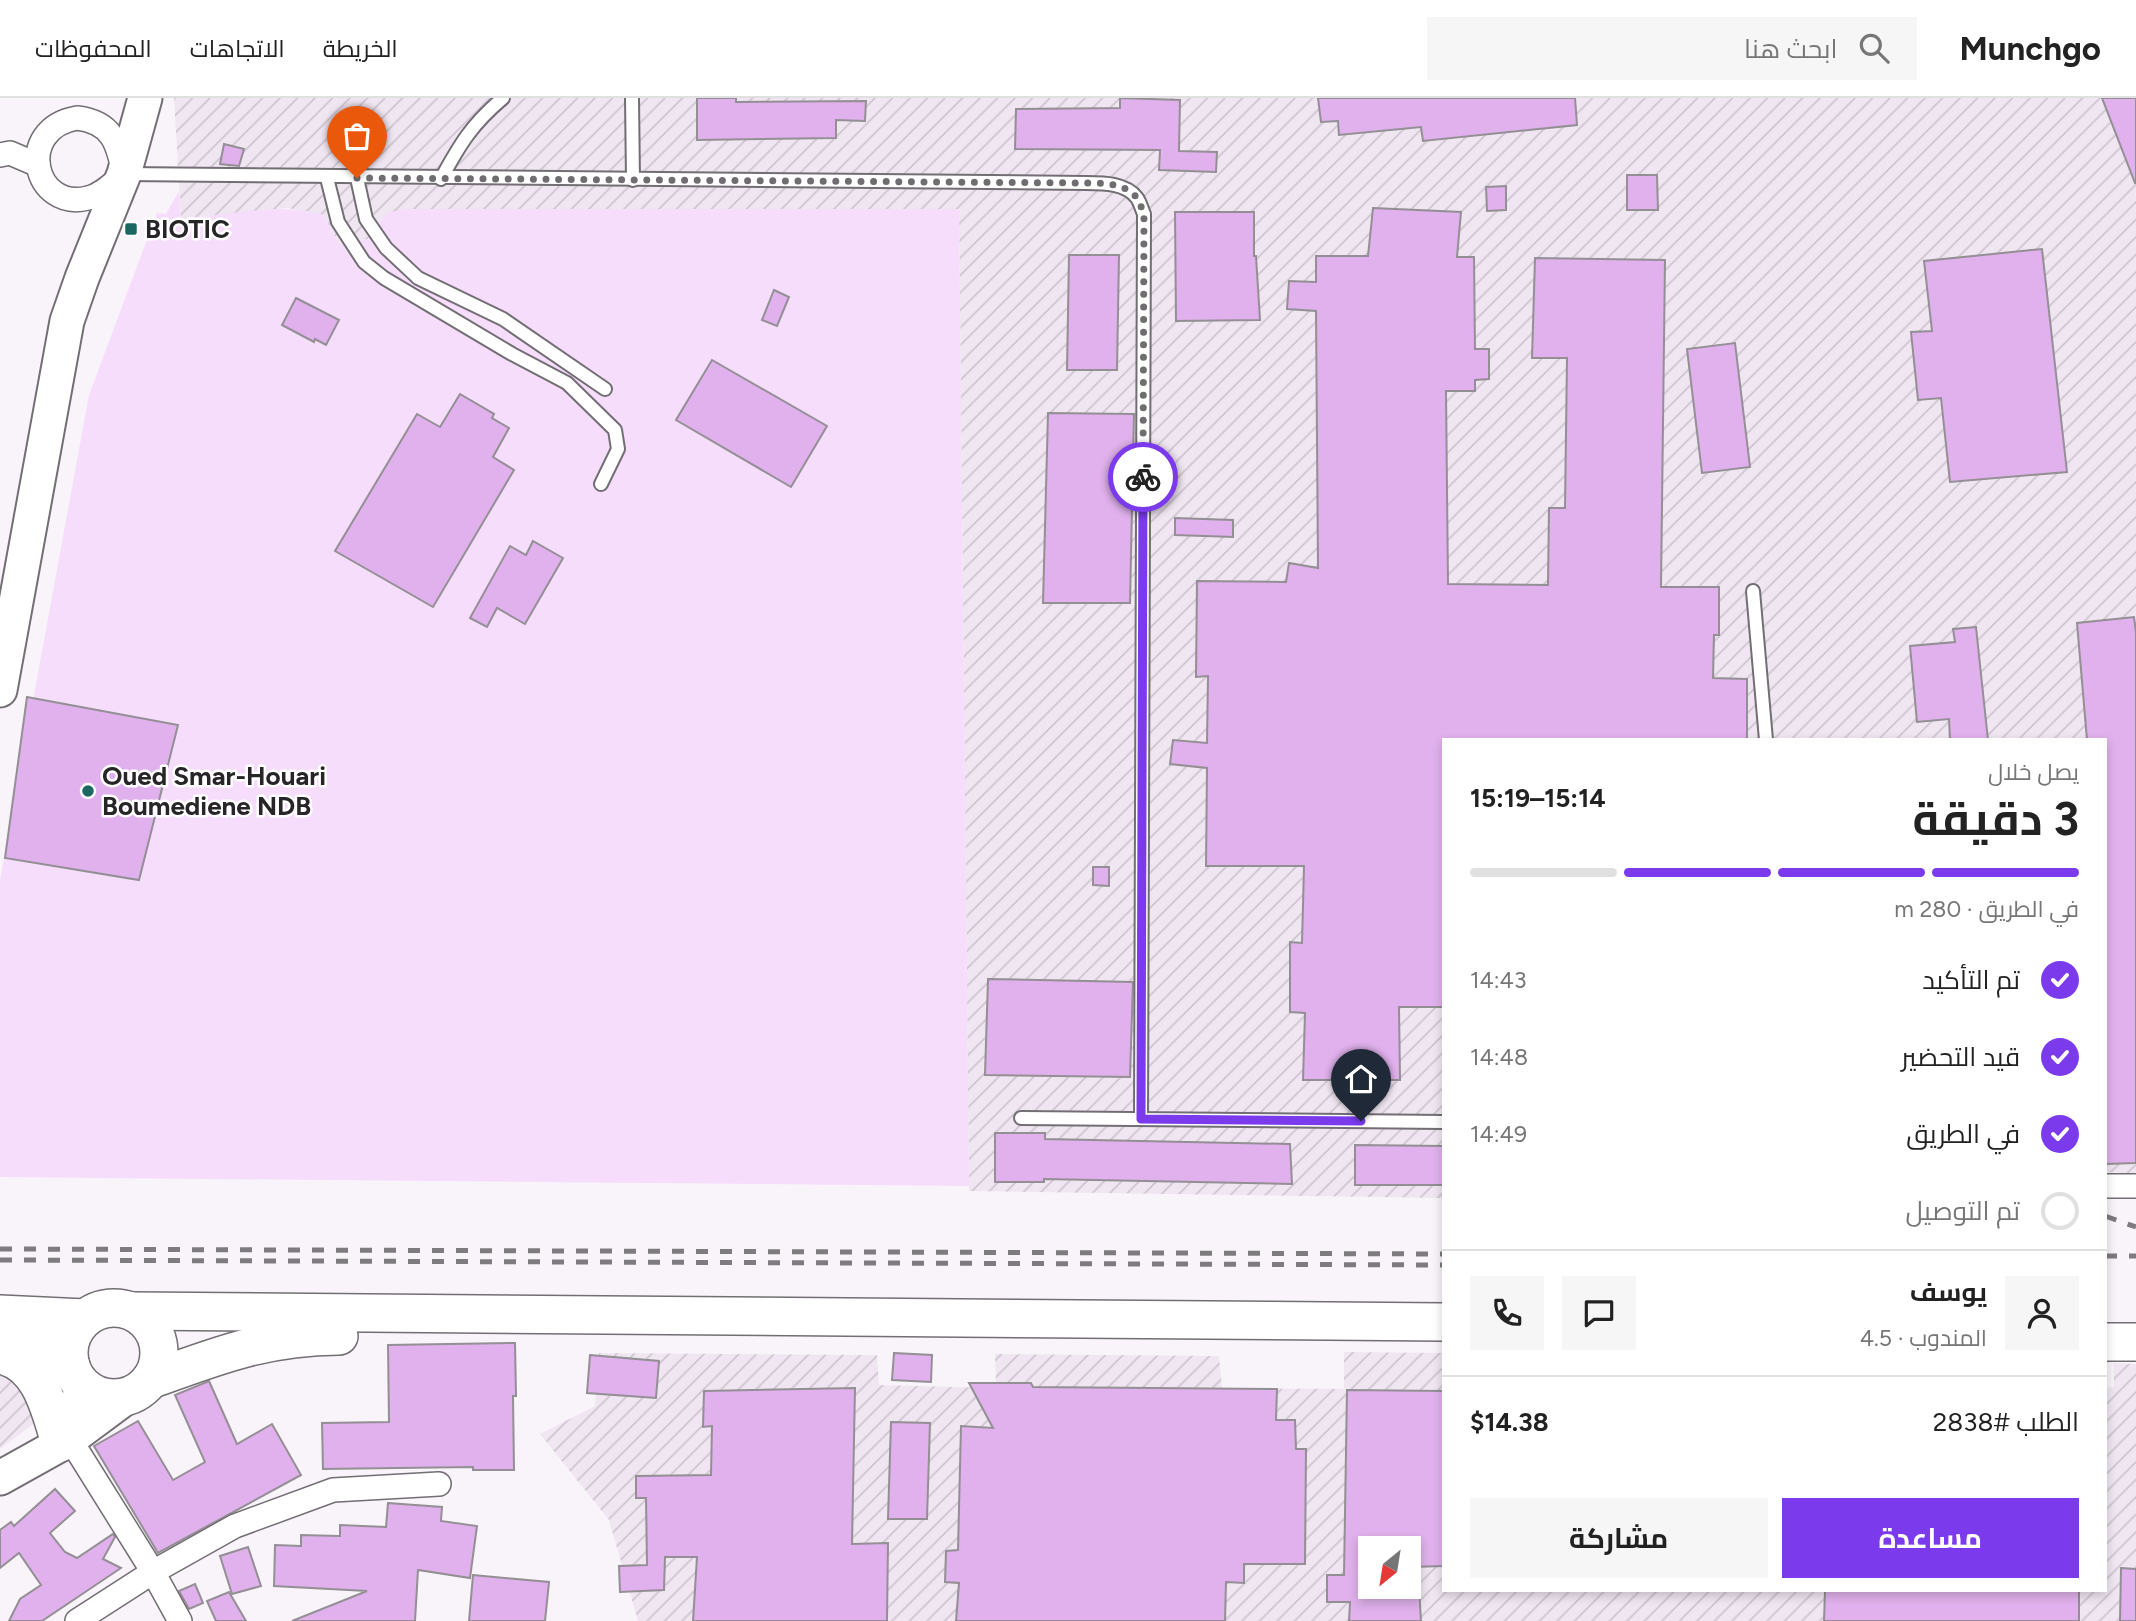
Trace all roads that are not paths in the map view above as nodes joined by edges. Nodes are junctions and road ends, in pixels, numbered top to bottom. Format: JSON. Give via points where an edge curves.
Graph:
{"nodes":[{"id":1,"x":145,"y":98,"type":"edge"},
{"id":2,"x":503,"y":98,"type":"edge"},
{"id":3,"x":632,"y":98,"type":"edge"},
{"id":4,"x":0,"y":155,"type":"edge"},
{"id":5,"x":38,"y":165,"type":"junction"},
{"id":6,"x":124,"y":174,"type":"junction"},
{"id":7,"x":327,"y":178,"type":"junction"},
{"id":8,"x":357,"y":178,"type":"junction"},
{"id":9,"x":441,"y":178,"type":"junction"},
{"id":10,"x":633,"y":180,"type":"junction"},
{"id":11,"x":605,"y":389,"type":"dead end"},
{"id":12,"x":601,"y":484,"type":"dead end"},
{"id":13,"x":23,"y":565,"type":"junction"},
{"id":14,"x":1753,"y":591,"type":"dead end"},
{"id":15,"x":0,"y":632,"type":"edge"},
{"id":16,"x":0,"y":690,"type":"edge"},
{"id":17,"x":1766,"y":738,"type":"edge"},
{"id":18,"x":1021,"y":1118,"type":"dead end"},
{"id":19,"x":1141,"y":1119,"type":"junction"},
{"id":20,"x":1442,"y":1122,"type":"edge"},
{"id":21,"x":2107,"y":1186,"type":"edge"},
{"id":22,"x":2136,"y":1186,"type":"edge"},
{"id":23,"x":132,"y":1311,"type":"junction"},
{"id":24,"x":0,"y":1314,"type":"edge"},
{"id":25,"x":85,"y":1318,"type":"junction"},
{"id":26,"x":1442,"y":1322,"type":"edge"},
{"id":27,"x":686,"y":1325,"type":"junction"},
{"id":28,"x":2107,"y":1325,"type":"edge"},
{"id":29,"x":2136,"y":1325,"type":"edge"},
{"id":30,"x":0,"y":1332,"type":"edge"},
{"id":31,"x":1442,"y":1339,"type":"edge"},
{"id":32,"x":2107,"y":1342,"type":"edge"},
{"id":33,"x":2136,"y":1342,"type":"edge"},
{"id":34,"x":0,"y":1355,"type":"edge"},
{"id":35,"x":77,"y":1375,"type":"junction"},
{"id":36,"x":139,"y":1388,"type":"junction"},
{"id":37,"x":65,"y":1441,"type":"junction"},
{"id":38,"x":0,"y":1478,"type":"edge"},
{"id":39,"x":439,"y":1484,"type":"dead end"},
{"id":40,"x":153,"y":1572,"type":"junction"},
{"id":41,"x":77,"y":1621,"type":"edge"},
{"id":42,"x":180,"y":1621,"type":"edge"}],
"edges":[{"from":1,"to":6,"type":"main road"},
{"from":2,"to":9,"type":"lane","via":[[480,117]]},
{"from":3,"to":10,"type":"lane"},
{"from":4,"to":5,"type":"street","via":[[10,152]]},
{"from":5,"to":6,"type":"street","via":[[48,187],[72,199],[99,194]]},
{"from":5,"to":6,"type":"street","via":[[43,137],[64,120],[77,118],[103,126],[112,135]]},
{"from":6,"to":7,"type":"lane"},
{"from":6,"to":13,"type":"main road","via":[[67,321]]},
{"from":7,"to":8,"type":"lane"},
{"from":7,"to":12,"type":"lane","via":[[338,222],[364,262],[384,278],[567,383],[615,430],[618,449]]},
{"from":8,"to":9,"type":"lane"},
{"from":8,"to":11,"type":"lane","via":[[366,219],[386,248],[418,278],[503,319]]},
{"from":9,"to":10,"type":"lane"},
{"from":10,"to":19,"type":"lane","via":[[1106,183],[1125,188],[1137,198],[1144,214]]},
{"from":13,"to":15,"type":"lane"},
{"from":13,"to":16,"type":"main road"},
{"from":14,"to":17,"type":"lane"},
{"from":18,"to":19,"type":"lane"},
{"from":19,"to":20,"type":"lane"},
{"from":21,"to":22,"type":"street"},
{"from":23,"to":25,"type":"main road","via":[[107,1308]]},
{"from":23,"to":27,"type":"main road"},
{"from":23,"to":36,"type":"main road","via":[[146,1320],[159,1349],[158,1365]]},
{"from":24,"to":25,"type":"main road"},
{"from":25,"to":35,"type":"main road","via":[[70,1342],[69,1357]]},
{"from":26,"to":27,"type":"main road"},
{"from":27,"to":31,"type":"main road"},
{"from":27,"to":36,"type":"main road","via":[[275,1340],[231,1351]]},
{"from":28,"to":29,"type":"main road"},
{"from":30,"to":35,"type":"main road","via":[[41,1345]]},
{"from":32,"to":33,"type":"main road"},
{"from":34,"to":37,"type":"main road","via":[[12,1357],[40,1385]]},
{"from":35,"to":36,"type":"main road","via":[[95,1394],[111,1398]]},
{"from":35,"to":37,"type":"main road"},
{"from":36,"to":37,"type":"main road"},
{"from":37,"to":38,"type":"main road"},
{"from":37,"to":40,"type":"street"},
{"from":39,"to":40,"type":"street","via":[[333,1490],[234,1527]]},
{"from":40,"to":41,"type":"street"},
{"from":40,"to":42,"type":"street"}]}
